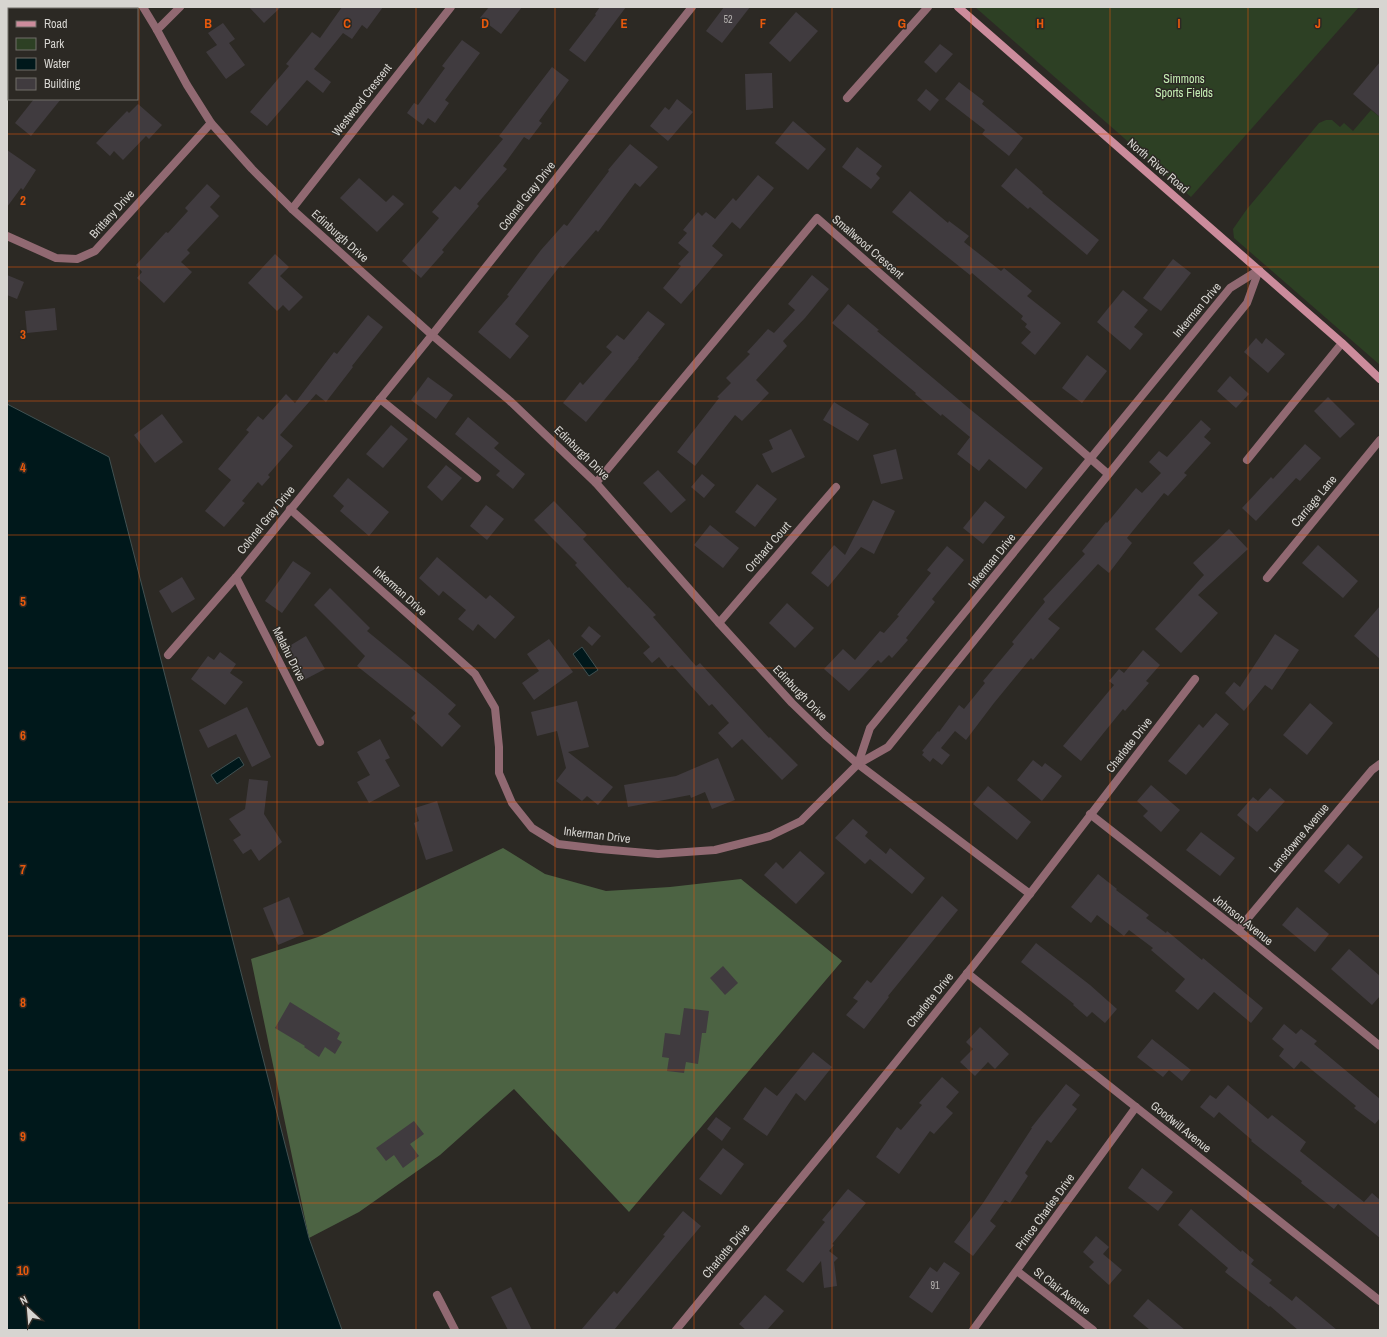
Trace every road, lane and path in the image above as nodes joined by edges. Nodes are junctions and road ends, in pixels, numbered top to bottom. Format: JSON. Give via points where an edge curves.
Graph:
{"nodes":[{"id":1,"x":143,"y":7,"type":"edge"},
{"id":2,"x":180,"y":7,"type":"edge"},
{"id":3,"x":451,"y":7,"type":"edge"},
{"id":4,"x":692,"y":7,"type":"edge"},
{"id":5,"x":928,"y":7,"type":"edge"},
{"id":6,"x":958,"y":7,"type":"edge"},
{"id":7,"x":157,"y":30,"type":"junction"},
{"id":8,"x":847,"y":98,"type":"dead end"},
{"id":9,"x":211,"y":123,"type":"junction"},
{"id":10,"x":292,"y":209,"type":"junction"},
{"id":11,"x":7,"y":236,"type":"edge"},
{"id":12,"x":1259,"y":270,"type":"junction"},
{"id":13,"x":432,"y":335,"type":"junction"},
{"id":14,"x":1342,"y":343,"type":"junction"},
{"id":15,"x":1380,"y":379,"type":"edge"},
{"id":16,"x":380,"y":399,"type":"junction"},
{"id":17,"x":1380,"y":440,"type":"edge"},
{"id":18,"x":1090,"y":459,"type":"junction"},
{"id":19,"x":1247,"y":460,"type":"dead end"},
{"id":20,"x":1108,"y":474,"type":"junction"},
{"id":21,"x":477,"y":478,"type":"dead end"},
{"id":22,"x":596,"y":483,"type":"junction"},
{"id":23,"x":836,"y":486,"type":"dead end"},
{"id":24,"x":290,"y":509,"type":"junction"},
{"id":25,"x":236,"y":577,"type":"junction"},
{"id":26,"x":1267,"y":578,"type":"dead end"},
{"id":27,"x":719,"y":623,"type":"junction"},
{"id":28,"x":168,"y":655,"type":"dead end"},
{"id":29,"x":1195,"y":679,"type":"dead end"},
{"id":30,"x":320,"y":742,"type":"dead end"},
{"id":31,"x":858,"y":764,"type":"junction"},
{"id":32,"x":1380,"y":764,"type":"edge"},
{"id":33,"x":1090,"y":814,"type":"junction"},
{"id":34,"x":1030,"y":894,"type":"junction"},
{"id":35,"x":1238,"y":930,"type":"junction"},
{"id":36,"x":967,"y":973,"type":"junction"},
{"id":37,"x":1380,"y":1045,"type":"edge"},
{"id":38,"x":1136,"y":1107,"type":"junction"},
{"id":39,"x":1017,"y":1271,"type":"junction"},
{"id":40,"x":437,"y":1295,"type":"dead end"},
{"id":41,"x":1380,"y":1301,"type":"edge"},
{"id":42,"x":454,"y":1330,"type":"edge"},
{"id":43,"x":676,"y":1330,"type":"edge"},
{"id":44,"x":973,"y":1330,"type":"edge"},
{"id":45,"x":1093,"y":1330,"type":"edge"}],
"edges":[{"from":1,"to":7,"type":"street","name":"Edinburgh Drive"},
{"from":2,"to":7,"type":"street"},
{"from":3,"to":10,"type":"street","name":"Westwood Crescent"},
{"from":4,"to":13,"type":"street","name":"Colonel Gray Drive"},
{"from":5,"to":8,"type":"street"},
{"from":6,"to":12,"type":"main road","name":"North River Road"},
{"from":7,"to":9,"type":"street","name":"Edinburgh Drive"},
{"from":9,"to":10,"type":"street","name":"Edinburgh Drive"},
{"from":9,"to":11,"type":"street","name":"Brittany Drive","via":[[95,251],[77,259],[56,258]]},
{"from":10,"to":13,"type":"street","name":"Edinburgh Drive"},
{"from":12,"to":14,"type":"main road","name":"North River Road"},
{"from":12,"to":18,"type":"street","name":"Inkerman Drive","via":[[1230,288]]},
{"from":12,"to":20,"type":"street","name":"Inkerman Drive","via":[[1247,303]]},
{"from":13,"to":16,"type":"street","name":"Colonel Gray Drive"},
{"from":13,"to":22,"type":"street","name":"Edinburgh Drive","via":[[510,401]]},
{"from":14,"to":15,"type":"main road","name":"North River Road"},
{"from":14,"to":19,"type":"street"},
{"from":16,"to":21,"type":"street"},
{"from":16,"to":24,"type":"street","name":"Colonel Gray Drive"},
{"from":17,"to":26,"type":"street","name":"Carriage Lane"},
{"from":18,"to":20,"type":"street","name":"Smallwood Crescent"},
{"from":18,"to":22,"type":"street","name":"Smallwood Crescent","via":[[816,218]]},
{"from":18,"to":31,"type":"street","name":"Inkerman Drive","via":[[870,728]]},
{"from":20,"to":31,"type":"street","name":"Inkerman Drive","via":[[888,747]]},
{"from":22,"to":27,"type":"street","name":"Edinburgh Drive"},
{"from":23,"to":27,"type":"street","name":"Orchard Court"},
{"from":24,"to":25,"type":"street","name":"Colonel Gray Drive"},
{"from":24,"to":31,"type":"street","name":"Inkerman Drive","via":[[475,674],[495,708],[499,773],[512,803],[532,828],[558,844],[658,854],[715,850],[770,836],[801,821]]},
{"from":25,"to":28,"type":"street","name":"Colonel Gray Drive"},
{"from":25,"to":30,"type":"street","name":"Malahu Drive"},
{"from":27,"to":31,"type":"street","name":"Edinburgh Drive","via":[[792,703]]},
{"from":29,"to":33,"type":"street","name":"Charlotte Drive"},
{"from":31,"to":34,"type":"street","name":"Edinburgh Drive"},
{"from":32,"to":35,"type":"street","name":"Lansdowne Avenue","via":[[1372,770]]},
{"from":33,"to":34,"type":"street","name":"Charlotte Drive"},
{"from":33,"to":35,"type":"street","name":"Johnson Avenue"},
{"from":34,"to":36,"type":"street","name":"Charlotte Drive"},
{"from":35,"to":37,"type":"street","name":"Johnson Avenue"},
{"from":36,"to":38,"type":"street","name":"Goodwill Avenue"},
{"from":36,"to":43,"type":"street","name":"Charlotte Drive"},
{"from":38,"to":39,"type":"street","name":"Prince Charles Drive"},
{"from":38,"to":41,"type":"street","name":"Goodwill Avenue"},
{"from":39,"to":44,"type":"street","name":"Prince Charles Drive"},
{"from":39,"to":45,"type":"street","name":"St Clair Avenue"},
{"from":40,"to":42,"type":"street"}]}
